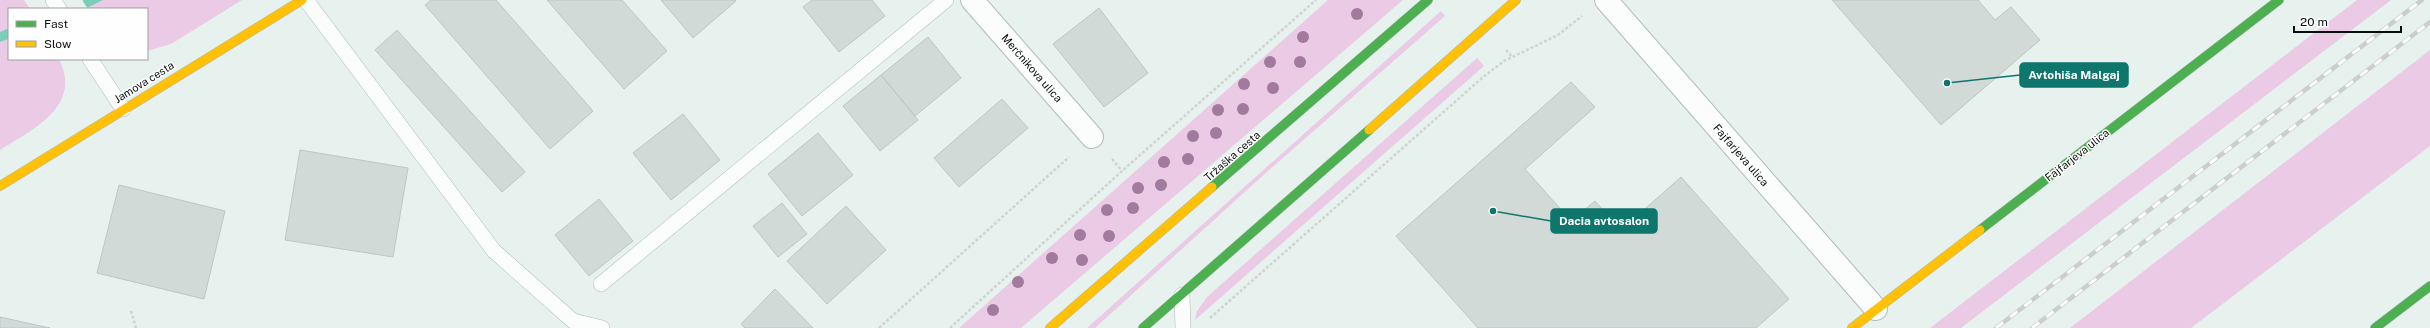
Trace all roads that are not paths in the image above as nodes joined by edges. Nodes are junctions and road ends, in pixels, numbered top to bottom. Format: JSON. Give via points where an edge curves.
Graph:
{"nodes":[{"id":1,"x":302,"y":0,"type":"edge"},
{"id":2,"x":306,"y":0,"type":"edge"},
{"id":3,"x":946,"y":0,"type":"edge"},
{"id":4,"x":972,"y":0,"type":"edge"},
{"id":5,"x":1428,"y":0,"type":"edge"},
{"id":6,"x":1516,"y":0,"type":"edge"},
{"id":7,"x":1606,"y":0,"type":"edge"},
{"id":8,"x":2279,"y":0,"type":"edge"},
{"id":9,"x":91,"y":60,"type":"edge"},
{"id":10,"x":123,"y":109,"type":"junction"},
{"id":11,"x":1092,"y":137,"type":"road end"},
{"id":12,"x":0,"y":186,"type":"edge"},
{"id":13,"x":602,"y":284,"type":"dead end"},
{"id":14,"x":2430,"y":286,"type":"edge"},
{"id":15,"x":1182,"y":295,"type":"junction"},
{"id":16,"x":1876,"y":309,"type":"junction"},
{"id":17,"x":602,"y":328,"type":"edge"},
{"id":18,"x":1050,"y":328,"type":"edge"},
{"id":19,"x":1143,"y":328,"type":"edge"},
{"id":20,"x":1184,"y":328,"type":"edge"},
{"id":21,"x":1852,"y":328,"type":"edge"},
{"id":22,"x":2375,"y":328,"type":"edge"}],
"edges":[{"from":1,"to":10,"type":"main road","name":"Jamova cesta"},
{"from":2,"to":17,"type":"lane","via":[[494,251],[573,322]]},
{"from":3,"to":13,"type":"lane"},
{"from":4,"to":11,"type":"street","name":"Merčnikova ulica"},
{"from":5,"to":18,"type":"main road","name":"Tržaška cesta"},
{"from":6,"to":15,"type":"main road"},
{"from":7,"to":16,"type":"street","name":"Fajfarjeva ulica"},
{"from":8,"to":16,"type":"main road","name":"Fajfarjeva ulica"},
{"from":9,"to":10,"type":"lane"},
{"from":10,"to":12,"type":"main road","name":"Jamova cesta"},
{"from":14,"to":22,"type":"main road"},
{"from":15,"to":19,"type":"main road"},
{"from":15,"to":20,"type":"lane"},
{"from":16,"to":21,"type":"main road","name":"Fajfarjeva ulica"}]}
